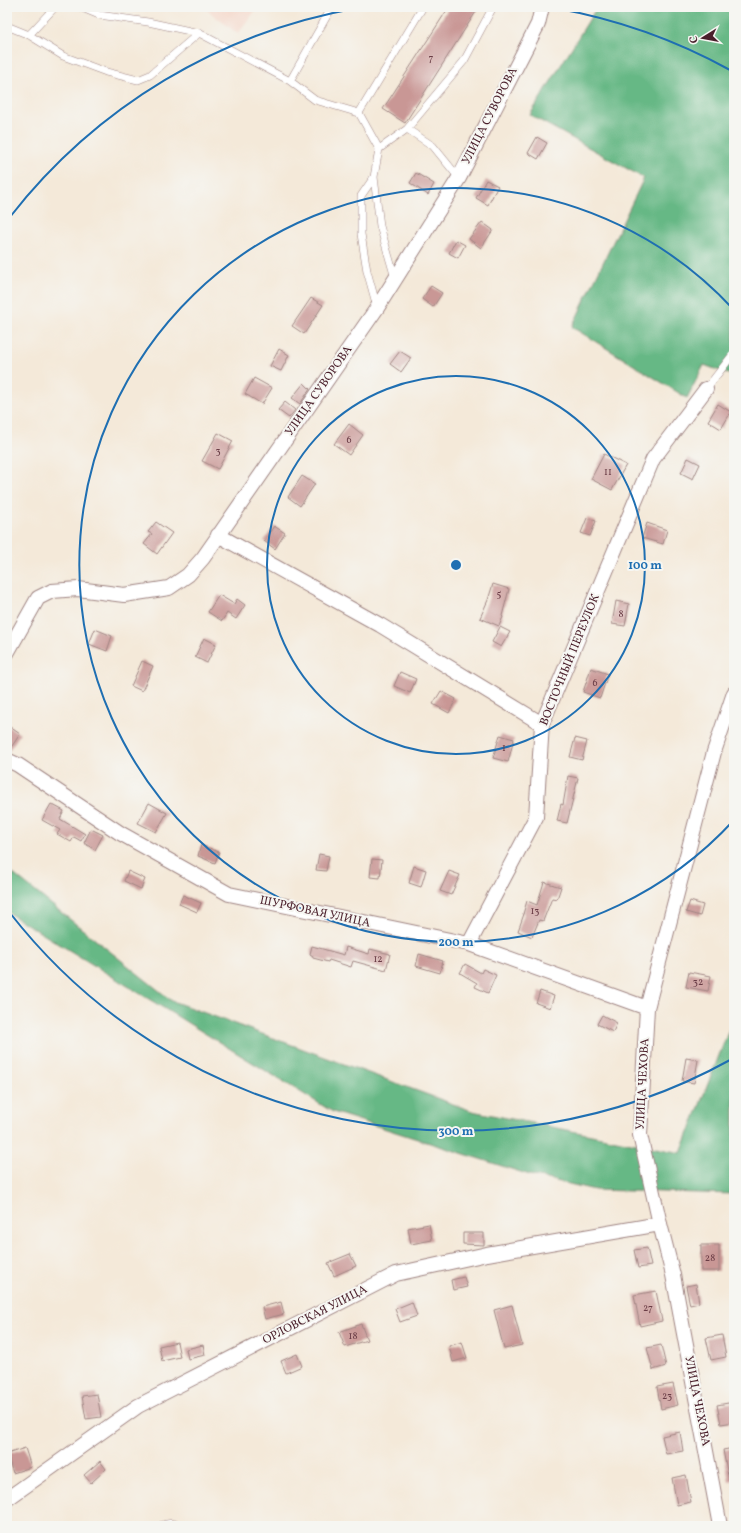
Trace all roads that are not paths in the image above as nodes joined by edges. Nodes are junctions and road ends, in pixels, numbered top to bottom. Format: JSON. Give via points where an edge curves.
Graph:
{"nodes":[{"id":1,"x":55,"y":7,"type":"edge"},
{"id":2,"x":80,"y":7,"type":"edge"},
{"id":3,"x":332,"y":7,"type":"edge"},
{"id":4,"x":423,"y":7,"type":"edge"},
{"id":5,"x":493,"y":7,"type":"edge"},
{"id":6,"x":542,"y":7,"type":"edge"},
{"id":7,"x":7,"y":26,"type":"edge"},
{"id":8,"x":199,"y":33,"type":"junction"},
{"id":9,"x":30,"y":35,"type":"junction"},
{"id":10,"x":290,"y":82,"type":"junction"},
{"id":11,"x":359,"y":113,"type":"junction"},
{"id":12,"x":407,"y":129,"type":"junction"},
{"id":13,"x":379,"y":150,"type":"junction"},
{"id":14,"x":374,"y":177,"type":"junction"},
{"id":15,"x":459,"y":178,"type":"junction"},
{"id":16,"x":395,"y":278,"type":"junction"},
{"id":17,"x":377,"y":308,"type":"junction"},
{"id":18,"x":734,"y":353,"type":"edge"},
{"id":19,"x":706,"y":389,"type":"joint"},
{"id":20,"x":218,"y":535,"type":"junction"},
{"id":21,"x":7,"y":653,"type":"edge"},
{"id":22,"x":734,"y":693,"type":"edge"},
{"id":23,"x":542,"y":724,"type":"junction"},
{"id":24,"x":7,"y":760,"type":"edge"},
{"id":25,"x":469,"y":944,"type":"junction"},
{"id":26,"x":647,"y":1008,"type":"junction"},
{"id":27,"x":660,"y":1224,"type":"junction"},
{"id":28,"x":7,"y":1499,"type":"edge"},
{"id":29,"x":160,"y":1526,"type":"edge"},
{"id":30,"x":179,"y":1526,"type":"edge"},
{"id":31,"x":720,"y":1526,"type":"edge"}],
"edges":[{"from":1,"to":9,"type":"lane"},
{"from":2,"to":8,"type":"lane","via":[[99,15]]},
{"from":3,"to":10,"type":"lane"},
{"from":4,"to":11,"type":"lane"},
{"from":5,"to":12,"type":"lane","via":[[464,61]]},
{"from":6,"to":15,"type":"street","name":"УЛИЦА СУВОРОВА","via":[[538,24]]},
{"from":7,"to":9,"type":"lane"},
{"from":8,"to":9,"type":"lane","via":[[150,75],[138,80],[106,72],[63,56]]},
{"from":8,"to":10,"type":"lane"},
{"from":10,"to":11,"type":"lane","via":[[315,100]]},
{"from":11,"to":13,"type":"lane"},
{"from":12,"to":13,"type":"lane"},
{"from":12,"to":15,"type":"lane","via":[[433,146]]},
{"from":13,"to":14,"type":"lane"},
{"from":14,"to":16,"type":"lane","via":[[380,226]]},
{"from":14,"to":17,"type":"lane","via":[[361,196],[361,234],[367,272]]},
{"from":15,"to":16,"type":"street","name":"УЛИЦА СУВОРОВА"},
{"from":16,"to":17,"type":"street","name":"УЛИЦА СУВОРОВА"},
{"from":17,"to":20,"type":"street","name":"УЛИЦА СУВОРОВА"},
{"from":18,"to":19,"type":"lane"},
{"from":19,"to":23,"type":"street","name":"ВОСТОЧНЫЙ ПЕРЕУЛОК","via":[[653,459]]},
{"from":20,"to":21,"type":"street","name":"УЛИЦА СУВОРОВА","via":[[188,575],[170,588],[124,595],[78,589],[52,591],[38,598]]},
{"from":20,"to":23,"type":"street","via":[[380,625]]},
{"from":22,"to":26,"type":"street","name":"УЛИЦА ЧЕХОВА","via":[[714,752]]},
{"from":23,"to":25,"type":"street","name":"ВОСТОЧНЫЙ ПЕРЕУЛОК","via":[[536,817]]},
{"from":24,"to":25,"type":"street","name":"ШУРФОВАЯ УЛИЦА","via":[[120,833],[229,894]]},
{"from":25,"to":26,"type":"street","name":"ШУРФОВАЯ УЛИЦА"},
{"from":26,"to":27,"type":"street","name":"УЛИЦА ЧЕХОВА","via":[[640,1135]]},
{"from":27,"to":28,"type":"street","name":"ОРЛОВСКАЯ УЛИЦА","via":[[488,1254],[396,1274],[138,1406]]},
{"from":27,"to":31,"type":"street","name":"УЛИЦА ЧЕХОВА","via":[[673,1275]]},
{"from":29,"to":30,"type":"lane","via":[[167,1523]]}]}
